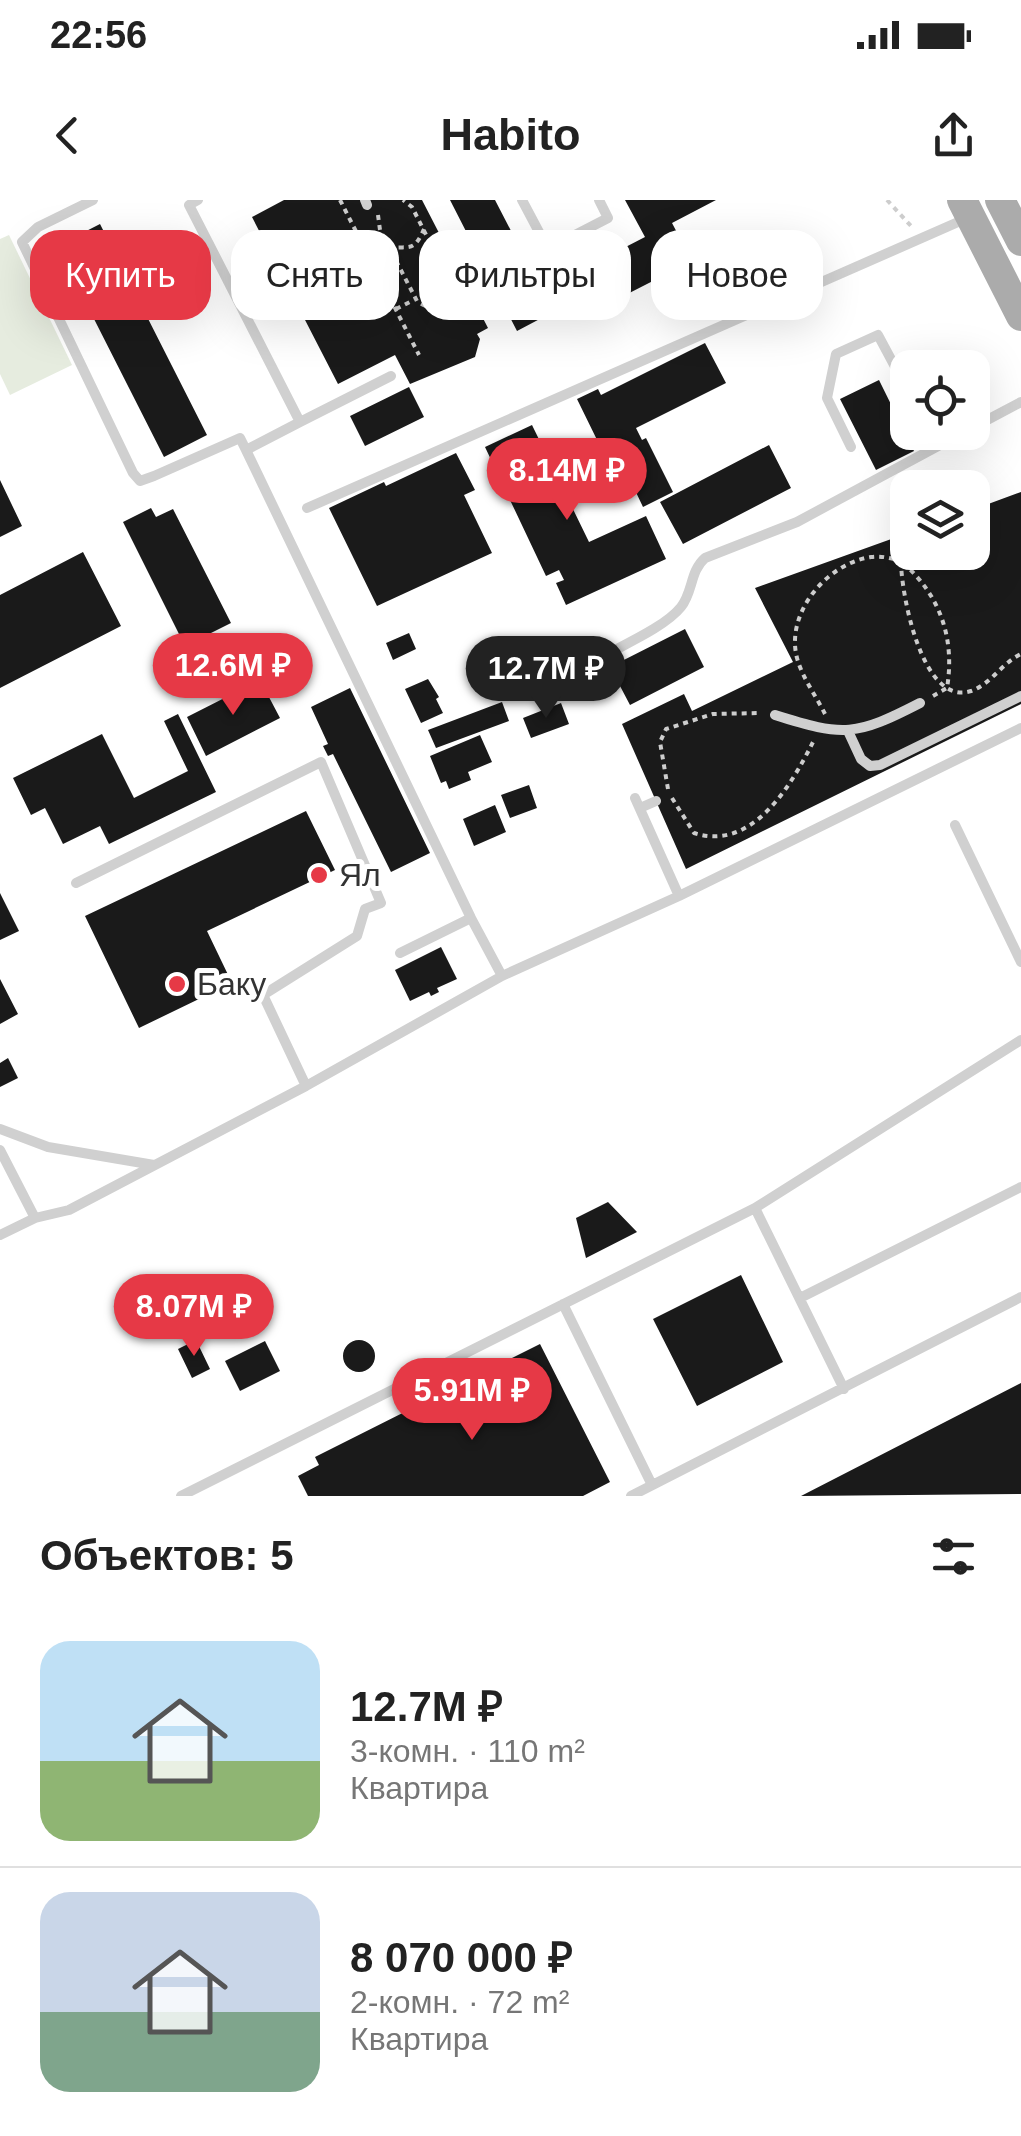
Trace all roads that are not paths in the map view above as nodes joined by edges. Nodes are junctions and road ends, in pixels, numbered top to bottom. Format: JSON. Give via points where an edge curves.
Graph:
{"nodes":[{"id":1,"x":94,"y":200,"type":"edge"},
{"id":2,"x":522,"y":200,"type":"edge"},
{"id":3,"x":599,"y":200,"type":"edge"},
{"id":4,"x":1000,"y":200,"type":"edge"},
{"id":5,"x":191,"y":202,"type":"edge"},
{"id":6,"x":966,"y":208,"type":"edge"},
{"id":7,"x":1021,"y":241,"type":"edge"},
{"id":8,"x":1021,"y":316,"type":"edge"},
{"id":9,"x":890,"y":358,"type":"edge"},
{"id":10,"x":390,"y":376,"type":"dead end"},
{"id":11,"x":1021,"y":402,"type":"edge"},
{"id":12,"x":990,"y":418,"type":"edge"},
{"id":13,"x":300,"y":422,"type":"junction"},
{"id":14,"x":851,"y":447,"type":"dead end"},
{"id":15,"x":246,"y":450,"type":"junction"},
{"id":16,"x":932,"y":450,"type":"edge"},
{"id":17,"x":306,"y":508,"type":"dead end"},
{"id":18,"x":600,"y":658,"type":"dead end"},
{"id":19,"x":1021,"y":696,"type":"edge"},
{"id":20,"x":920,"y":703,"type":"dead end"},
{"id":21,"x":775,"y":716,"type":"road end"},
{"id":22,"x":1021,"y":728,"type":"edge"},
{"id":23,"x":848,"y":731,"type":"junction"},
{"id":24,"x":656,"y":800,"type":"dead end"},
{"id":25,"x":955,"y":824,"type":"dead end"},
{"id":26,"x":76,"y":884,"type":"dead end"},
{"id":27,"x":679,"y":896,"type":"junction"},
{"id":28,"x":471,"y":918,"type":"junction"},
{"id":29,"x":400,"y":954,"type":"dead end"},
{"id":30,"x":1021,"y":962,"type":"edge"},
{"id":31,"x":502,"y":976,"type":"junction"},
{"id":32,"x":1021,"y":1040,"type":"edge"},
{"id":33,"x":306,"y":1086,"type":"junction"},
{"id":34,"x":0,"y":1129,"type":"edge"},
{"id":35,"x":0,"y":1150,"type":"edge"},
{"id":36,"x":155,"y":1165,"type":"junction"},
{"id":37,"x":1021,"y":1187,"type":"edge"},
{"id":38,"x":755,"y":1208,"type":"junction"},
{"id":39,"x":36,"y":1218,"type":"junction"},
{"id":40,"x":0,"y":1235,"type":"edge"},
{"id":41,"x":1021,"y":1297,"type":"edge"},
{"id":42,"x":800,"y":1298,"type":"junction"},
{"id":43,"x":563,"y":1304,"type":"junction"},
{"id":44,"x":844,"y":1390,"type":"junction"},
{"id":45,"x":652,"y":1486,"type":"junction"},
{"id":46,"x":182,"y":1496,"type":"edge"},
{"id":47,"x":632,"y":1496,"type":"edge"}],
"edges":[{"from":1,"to":15,"type":"lane","via":[[22,242],[133,473],[140,481],[240,438]]},
{"from":2,"to":3,"type":"lane","via":[[548,250],[608,218]]},
{"from":4,"to":7,"type":"main road"},
{"from":5,"to":13,"type":"lane"},
{"from":6,"to":8,"type":"main road"},
{"from":6,"to":17,"type":"lane","via":[[923,238]]},
{"from":9,"to":14,"type":"lane","via":[[878,335],[836,354],[827,398]]},
{"from":10,"to":13,"type":"lane"},
{"from":11,"to":12,"type":"lane"},
{"from":13,"to":15,"type":"lane"},
{"from":15,"to":28,"type":"lane"},
{"from":16,"to":18,"type":"lane","via":[[796,522],[705,558],[677,612]]},
{"from":19,"to":23,"type":"lane","via":[[880,765],[866,764]]},
{"from":20,"to":23,"type":"lane","via":[[875,726]]},
{"from":21,"to":23,"type":"lane"},
{"from":22,"to":27,"type":"lane"},
{"from":24,"to":27,"type":"lane","via":[[638,803]]},
{"from":25,"to":30,"type":"lane"},
{"from":26,"to":33,"type":"lane","via":[[321,762],[381,903],[365,909],[357,936],[263,996]]},
{"from":27,"to":31,"type":"lane"},
{"from":28,"to":29,"type":"lane"},
{"from":28,"to":31,"type":"lane"},
{"from":31,"to":33,"type":"lane"},
{"from":32,"to":38,"type":"lane"},
{"from":33,"to":36,"type":"lane"},
{"from":34,"to":36,"type":"lane","via":[[48,1146]]},
{"from":35,"to":39,"type":"lane"},
{"from":36,"to":39,"type":"lane","via":[[68,1210]]},
{"from":37,"to":42,"type":"lane"},
{"from":38,"to":42,"type":"lane"},
{"from":38,"to":43,"type":"lane"},
{"from":39,"to":40,"type":"lane"},
{"from":41,"to":44,"type":"lane"},
{"from":42,"to":44,"type":"lane"},
{"from":43,"to":45,"type":"lane"},
{"from":43,"to":46,"type":"lane"},
{"from":44,"to":45,"type":"lane"},
{"from":45,"to":47,"type":"lane"}]}
